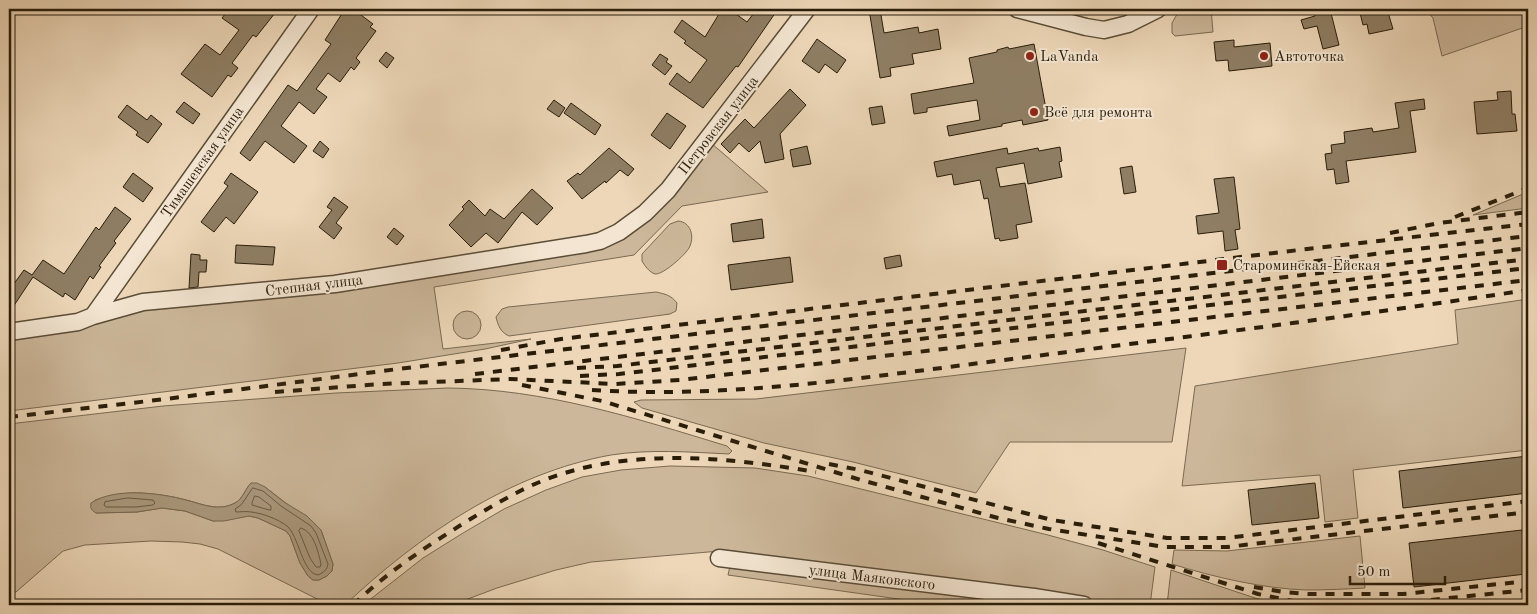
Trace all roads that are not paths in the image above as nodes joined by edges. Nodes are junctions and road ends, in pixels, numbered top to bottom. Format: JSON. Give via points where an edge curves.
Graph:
{"nodes":[{"id":1,"x":311,"y":9,"type":"edge"},
{"id":2,"x":808,"y":9,"type":"edge"},
{"id":3,"x":1017,"y":9,"type":"edge"},
{"id":4,"x":1158,"y":9,"type":"edge"},
{"id":5,"x":620,"y":232,"type":"joint"},
{"id":6,"x":93,"y":316,"type":"junction"},
{"id":7,"x":9,"y":332,"type":"edge"},
{"id":8,"x":719,"y":558,"type":"dead end"},
{"id":9,"x":1084,"y":605,"type":"edge"}],
"edges":[{"from":1,"to":6,"type":"street","name":"Тимашевская улица"},
{"from":2,"to":5,"type":"street","name":"Петровская улица","via":[[668,190]]},
{"from":3,"to":4,"type":"street","via":[[1104,30],[1136,21]]},
{"from":5,"to":6,"type":"street","name":"Степная улица","via":[[586,244],[488,260],[335,284],[144,302]]},
{"from":6,"to":7,"type":"street","name":"Степная улица","via":[[78,322]]},
{"from":8,"to":9,"type":"street","name":"улица Маяковского"}]}
